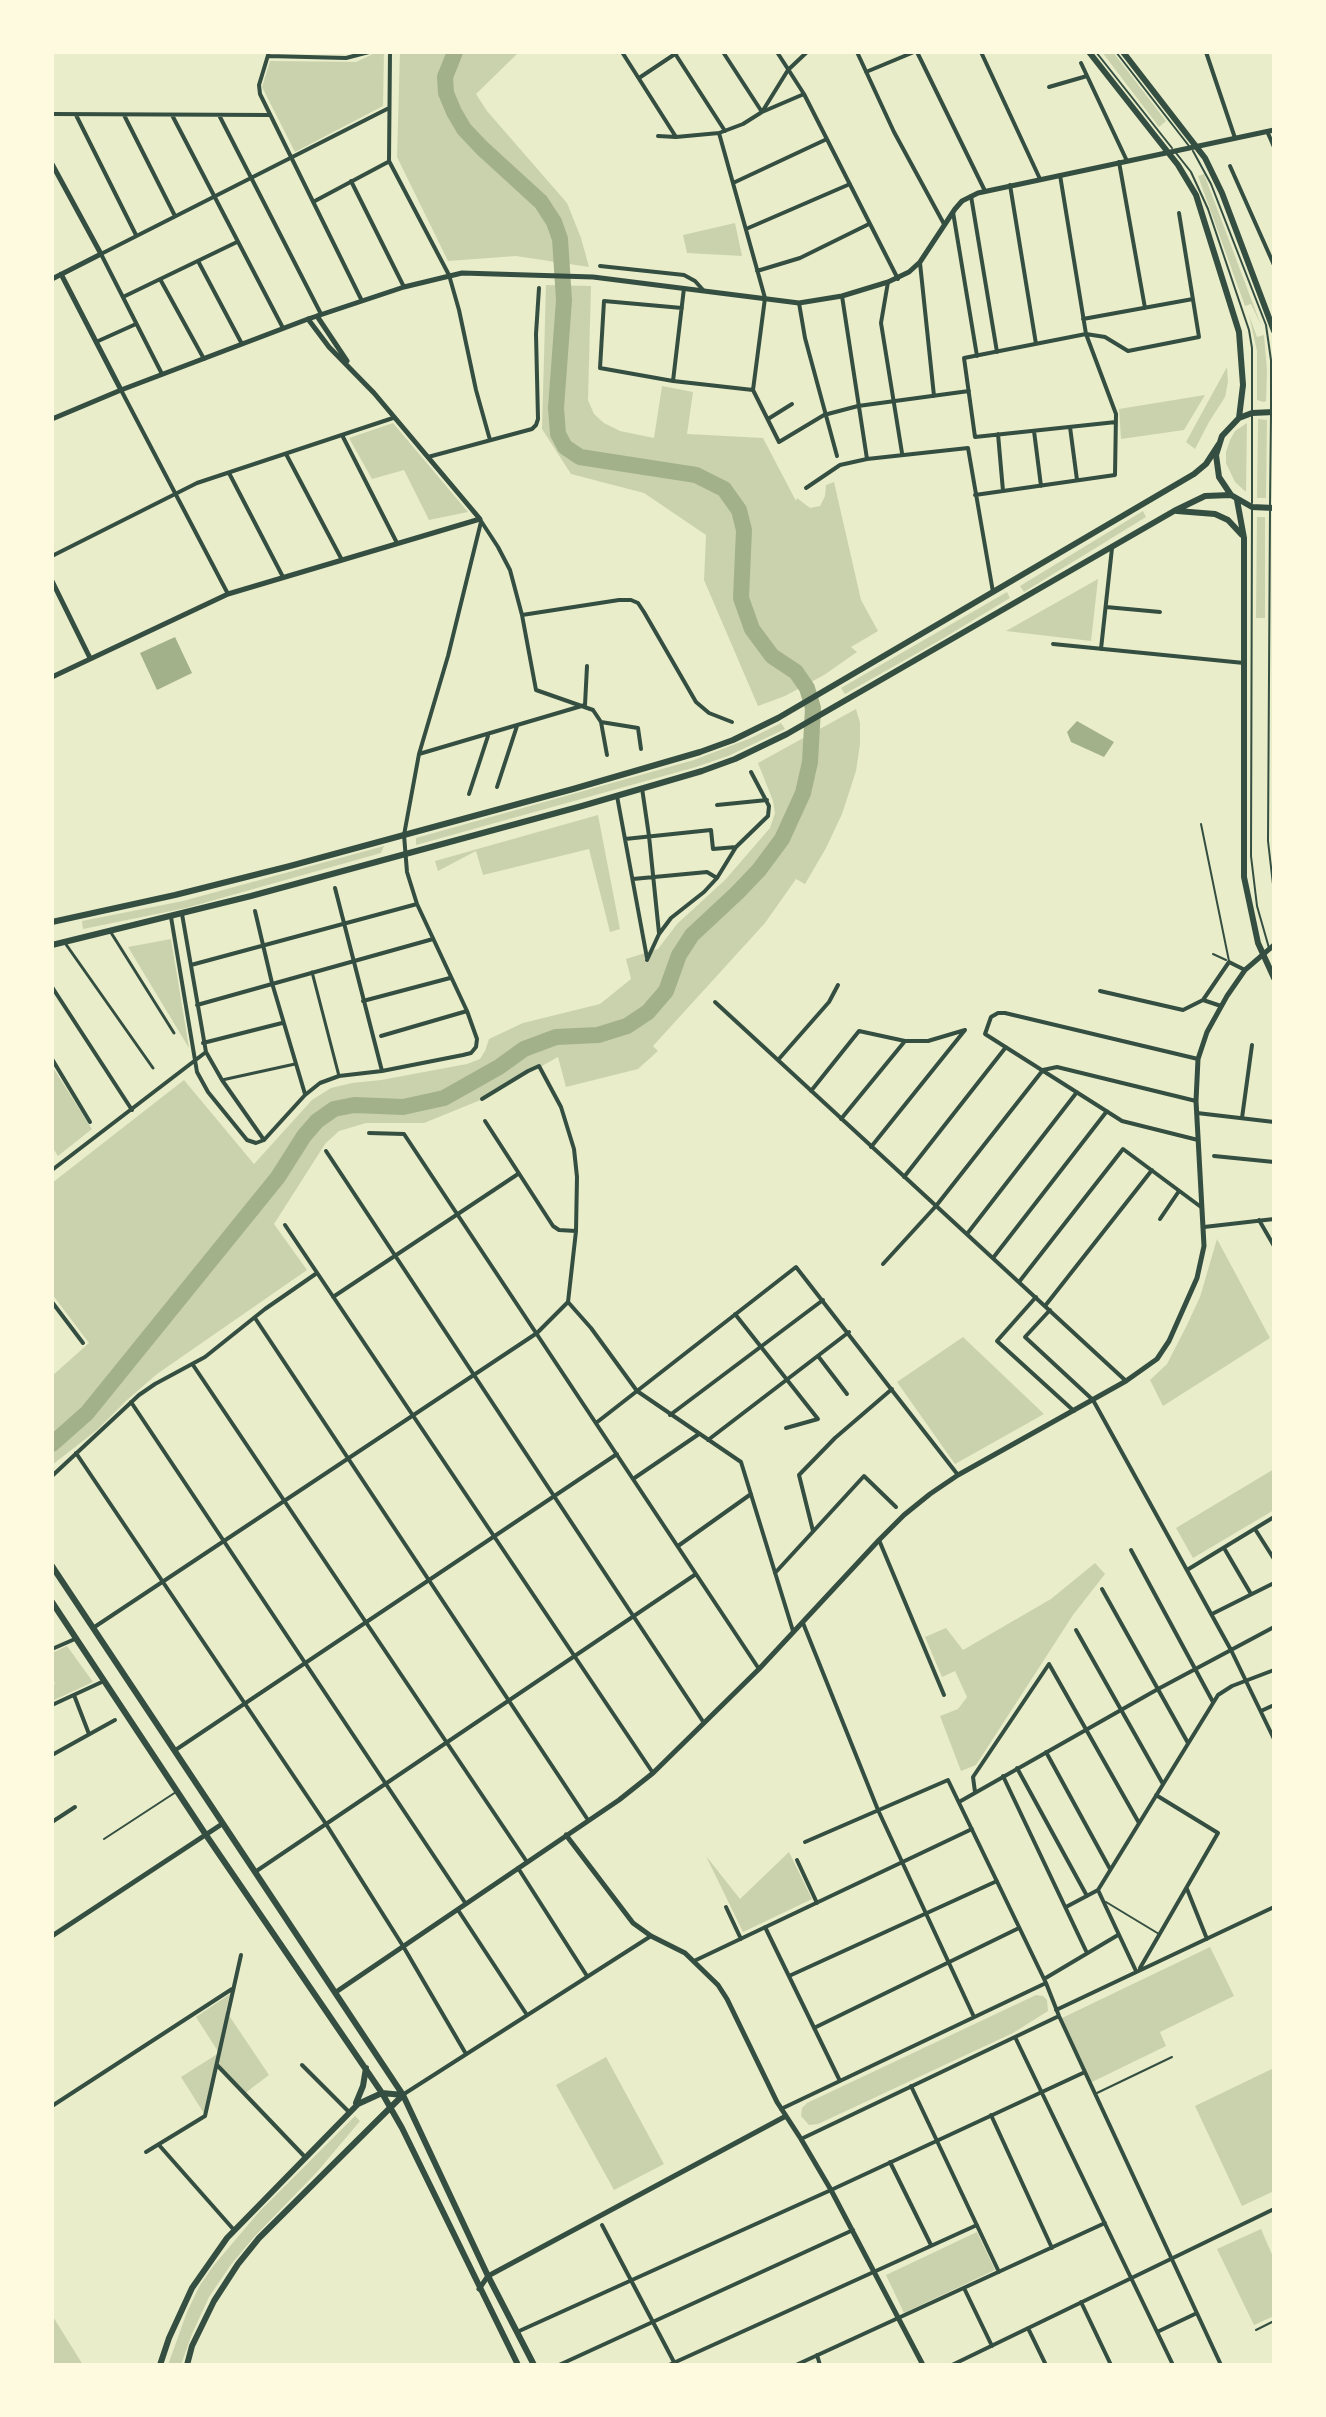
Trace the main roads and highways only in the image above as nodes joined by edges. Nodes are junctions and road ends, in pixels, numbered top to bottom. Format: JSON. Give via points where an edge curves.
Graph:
{"nodes":[{"id":1,"x":1089,"y":52,"type":"edge"},
{"id":2,"x":1123,"y":52,"type":"edge"},
{"id":3,"x":1274,"y":331,"type":"edge"},
{"id":4,"x":1273,"y":412,"type":"edge"},
{"id":5,"x":1239,"y":418,"type":"junction"},
{"id":6,"x":1219,"y":444,"type":"junction"},
{"id":7,"x":1234,"y":498,"type":"junction"},
{"id":8,"x":1272,"y":508,"type":"edge"},
{"id":9,"x":1174,"y":511,"type":"junction"},
{"id":10,"x":1244,"y":538,"type":"junction"},
{"id":11,"x":52,"y":922,"type":"edge"},
{"id":12,"x":52,"y":945,"type":"edge"},
{"id":13,"x":1268,"y":949,"type":"edge"},
{"id":14,"x":1274,"y":978,"type":"edge"},
{"id":15,"x":52,"y":1566,"type":"edge"},
{"id":16,"x":52,"y":1602,"type":"edge"},
{"id":17,"x":366,"y":2068,"type":"junction"},
{"id":18,"x":382,"y":2093,"type":"junction"},
{"id":19,"x":403,"y":2095,"type":"junction"},
{"id":20,"x":390,"y":2108,"type":"junction"},
{"id":21,"x":350,"y":2110,"type":"junction"},
{"id":22,"x":160,"y":2365,"type":"edge"},
{"id":23,"x":187,"y":2365,"type":"edge"},
{"id":24,"x":518,"y":2365,"type":"edge"},
{"id":25,"x":534,"y":2365,"type":"edge"}],
"edges":[{"from":1,"to":5,"type":"main road","via":[[1171,151],[1196,195],[1236,320],[1242,352]]},
{"from":2,"to":3,"type":"main road","via":[[1205,158]]},
{"from":4,"to":5,"type":"main road"},
{"from":5,"to":6,"type":"main road"},
{"from":6,"to":7,"type":"main road","via":[[1219,477]]},
{"from":6,"to":11,"type":"main road","via":[[1194,474],[733,740],[404,835]]},
{"from":7,"to":8,"type":"main road","via":[[1252,507]]},
{"from":7,"to":9,"type":"main road","via":[[1205,496]]},
{"from":7,"to":10,"type":"main road"},
{"from":9,"to":10,"type":"main road","via":[[1215,514]]},
{"from":9,"to":12,"type":"main road","via":[[787,734],[716,766]]},
{"from":10,"to":13,"type":"main road","via":[[1243,867],[1249,908]]},
{"from":13,"to":14,"type":"main road"},
{"from":15,"to":19,"type":"main road"},
{"from":16,"to":17,"type":"main road"},
{"from":17,"to":18,"type":"main road"},
{"from":17,"to":21,"type":"main road"},
{"from":18,"to":19,"type":"main road"},
{"from":18,"to":20,"type":"main road"},
{"from":18,"to":21,"type":"main road"},
{"from":19,"to":20,"type":"main road"},
{"from":19,"to":25,"type":"main road"},
{"from":20,"to":23,"type":"main road","via":[[238,2264],[214,2301]]},
{"from":20,"to":24,"type":"main road"},
{"from":21,"to":22,"type":"main road","via":[[211,2258],[192,2288]]}]}
